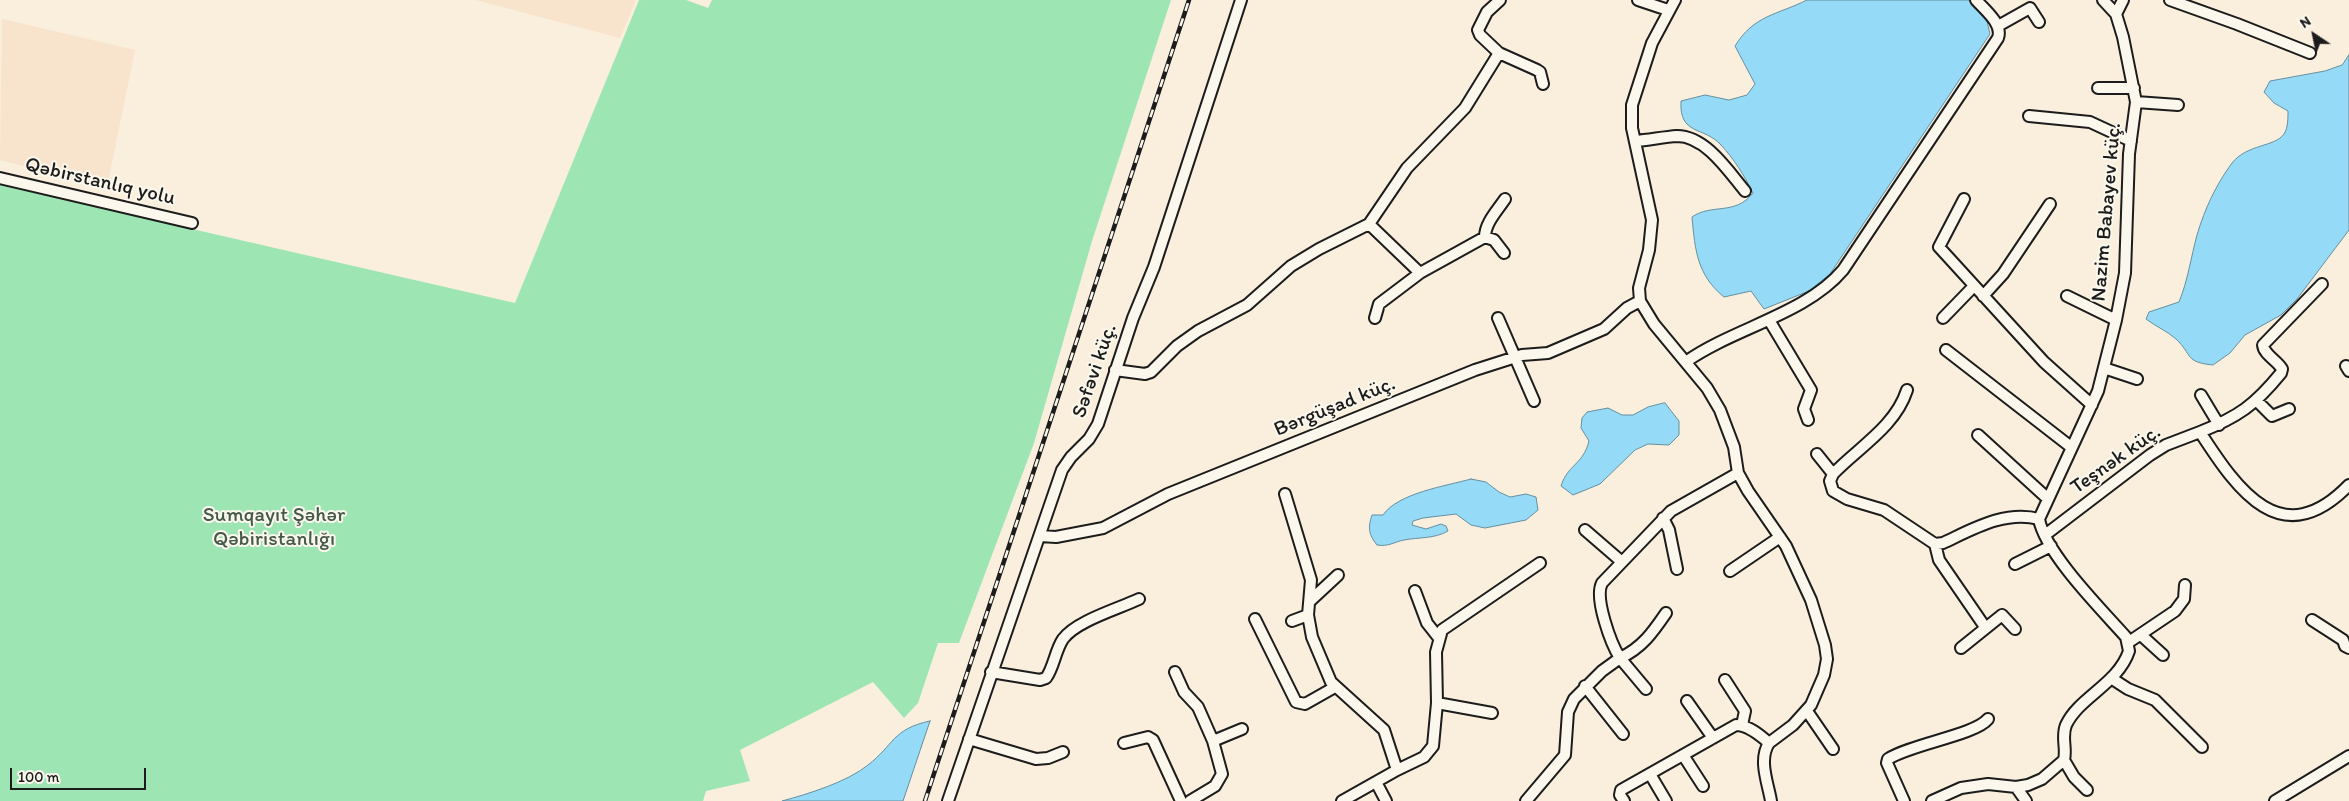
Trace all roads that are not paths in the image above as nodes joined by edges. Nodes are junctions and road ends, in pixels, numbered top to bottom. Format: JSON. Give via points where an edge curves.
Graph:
{"nodes":[{"id":1,"x":1241,"y":0,"type":"edge"},
{"id":2,"x":1500,"y":0,"type":"edge"},
{"id":3,"x":1638,"y":0,"type":"edge"},
{"id":4,"x":1675,"y":0,"type":"edge"},
{"id":5,"x":1976,"y":0,"type":"edge"},
{"id":6,"x":2103,"y":0,"type":"edge"},
{"id":7,"x":2123,"y":0,"type":"edge"},
{"id":8,"x":2170,"y":0,"type":"edge"},
{"id":9,"x":1668,"y":10,"type":"junction"},
{"id":10,"x":2116,"y":14,"type":"junction"},
{"id":11,"x":2039,"y":22,"type":"dead end"},
{"id":12,"x":1998,"y":26,"type":"junction"},
{"id":13,"x":2310,"y":53,"type":"dead end"},
{"id":14,"x":1499,"y":54,"type":"junction"},
{"id":15,"x":1543,"y":84,"type":"dead end"},
{"id":16,"x":2098,"y":88,"type":"dead end"},
{"id":17,"x":2134,"y":88,"type":"junction"},
{"id":18,"x":2136,"y":102,"type":"junction"},
{"id":19,"x":2178,"y":105,"type":"dead end"},
{"id":20,"x":2029,"y":116,"type":"dead end"},
{"id":21,"x":1635,"y":141,"type":"junction"},
{"id":22,"x":2131,"y":141,"type":"junction"},
{"id":23,"x":0,"y":178,"type":"edge"},
{"id":24,"x":1746,"y":191,"type":"dead end"},
{"id":25,"x":1505,"y":199,"type":"dead end"},
{"id":26,"x":1964,"y":199,"type":"dead end"},
{"id":27,"x":2050,"y":204,"type":"dead end"},
{"id":28,"x":192,"y":223,"type":"dead end"},
{"id":29,"x":1369,"y":224,"type":"junction"},
{"id":30,"x":1485,"y":237,"type":"junction"},
{"id":31,"x":1504,"y":253,"type":"dead end"},
{"id":32,"x":1420,"y":273,"type":"junction"},
{"id":33,"x":2322,"y":284,"type":"dead end"},
{"id":34,"x":1974,"y":286,"type":"junction"},
{"id":35,"x":1983,"y":296,"type":"junction"},
{"id":36,"x":2067,"y":296,"type":"dead end"},
{"id":37,"x":1640,"y":301,"type":"junction"},
{"id":38,"x":1375,"y":318,"type":"dead end"},
{"id":39,"x":1498,"y":318,"type":"dead end"},
{"id":40,"x":1943,"y":318,"type":"dead end"},
{"id":41,"x":1769,"y":320,"type":"junction"},
{"id":42,"x":2116,"y":320,"type":"junction"},
{"id":43,"x":1946,"y":350,"type":"dead end"},
{"id":44,"x":1514,"y":357,"type":"junction"},
{"id":45,"x":1687,"y":361,"type":"junction"},
{"id":46,"x":2104,"y":368,"type":"junction"},
{"id":47,"x":1115,"y":370,"type":"junction"},
{"id":48,"x":2137,"y":379,"type":"dead end"},
{"id":49,"x":1907,"y":390,"type":"dead end"},
{"id":50,"x":2201,"y":395,"type":"dead end"},
{"id":51,"x":1534,"y":401,"type":"dead end"},
{"id":52,"x":2257,"y":401,"type":"junction"},
{"id":53,"x":2092,"y":405,"type":"junction"},
{"id":54,"x":2289,"y":409,"type":"dead end"},
{"id":55,"x":1808,"y":420,"type":"dead end"},
{"id":56,"x":2218,"y":425,"type":"junction"},
{"id":57,"x":2200,"y":432,"type":"junction"},
{"id":58,"x":1978,"y":435,"type":"dead end"},
{"id":59,"x":2071,"y":447,"type":"junction"},
{"id":60,"x":1817,"y":454,"type":"dead end"},
{"id":61,"x":1738,"y":474,"type":"junction"},
{"id":62,"x":1833,"y":474,"type":"junction"},
{"id":63,"x":2349,"y":485,"type":"edge"},
{"id":64,"x":1285,"y":494,"type":"dead end"},
{"id":65,"x":2048,"y":498,"type":"junction"},
{"id":66,"x":1663,"y":518,"type":"junction"},
{"id":67,"x":2039,"y":519,"type":"junction"},
{"id":68,"x":1585,"y":530,"type":"dead end"},
{"id":69,"x":2045,"y":535,"type":"junction"},
{"id":70,"x":1040,"y":536,"type":"junction"},
{"id":71,"x":1780,"y":537,"type":"junction"},
{"id":72,"x":1936,"y":544,"type":"junction"},
{"id":73,"x":2051,"y":546,"type":"junction"},
{"id":74,"x":1622,"y":562,"type":"junction"},
{"id":75,"x":1540,"y":563,"type":"dead end"},
{"id":76,"x":2015,"y":564,"type":"dead end"},
{"id":77,"x":1677,"y":569,"type":"dead end"},
{"id":78,"x":1730,"y":571,"type":"dead end"},
{"id":79,"x":1338,"y":575,"type":"dead end"},
{"id":80,"x":2185,"y":585,"type":"dead end"},
{"id":81,"x":1415,"y":591,"type":"dead end"},
{"id":82,"x":1139,"y":599,"type":"dead end"},
{"id":83,"x":1310,"y":602,"type":"junction"},
{"id":84,"x":1666,"y":613,"type":"dead end"},
{"id":85,"x":1308,"y":615,"type":"junction"},
{"id":86,"x":1255,"y":619,"type":"dead end"},
{"id":87,"x":2312,"y":620,"type":"dead end"},
{"id":88,"x":1292,"y":621,"type":"dead end"},
{"id":89,"x":1985,"y":627,"type":"junction"},
{"id":90,"x":2015,"y":629,"type":"dead end"},
{"id":91,"x":2141,"y":635,"type":"junction"},
{"id":92,"x":1438,"y":637,"type":"junction"},
{"id":93,"x":2129,"y":642,"type":"junction"},
{"id":94,"x":1961,"y":648,"type":"dead end"},
{"id":95,"x":2349,"y":648,"type":"edge"},
{"id":96,"x":2163,"y":655,"type":"dead end"},
{"id":97,"x":1620,"y":658,"type":"junction"},
{"id":98,"x":991,"y":672,"type":"junction"},
{"id":99,"x":1176,"y":672,"type":"dead end"},
{"id":100,"x":2111,"y":678,"type":"junction"},
{"id":101,"x":1725,"y":680,"type":"dead end"},
{"id":102,"x":1586,"y":686,"type":"junction"},
{"id":103,"x":1335,"y":687,"type":"junction"},
{"id":104,"x":1646,"y":689,"type":"dead end"},
{"id":105,"x":1687,"y":701,"type":"dead end"},
{"id":106,"x":1437,"y":703,"type":"junction"},
{"id":107,"x":1807,"y":711,"type":"junction"},
{"id":108,"x":1492,"y":713,"type":"dead end"},
{"id":109,"x":1988,"y":719,"type":"dead end"},
{"id":110,"x":1742,"y":725,"type":"junction"},
{"id":111,"x":1242,"y":728,"type":"dead end"},
{"id":112,"x":1623,"y":734,"type":"dead end"},
{"id":113,"x":1713,"y":738,"type":"junction"},
{"id":114,"x":969,"y":739,"type":"junction"},
{"id":115,"x":1213,"y":741,"type":"junction"},
{"id":116,"x":1124,"y":743,"type":"dead end"},
{"id":117,"x":1769,"y":743,"type":"junction"},
{"id":118,"x":2202,"y":747,"type":"dead end"},
{"id":119,"x":1833,"y":749,"type":"dead end"},
{"id":120,"x":1063,"y":752,"type":"dead end"},
{"id":121,"x":1683,"y":755,"type":"junction"},
{"id":122,"x":2349,"y":756,"type":"edge"},
{"id":123,"x":2064,"y":760,"type":"junction"},
{"id":124,"x":1397,"y":770,"type":"junction"},
{"id":125,"x":1650,"y":774,"type":"junction"},
{"id":126,"x":1376,"y":782,"type":"junction"},
{"id":127,"x":1703,"y":786,"type":"dead end"},
{"id":128,"x":2016,"y":787,"type":"junction"},
{"id":129,"x":2087,"y":790,"type":"dead end"},
{"id":130,"x":948,"y":801,"type":"edge"},
{"id":131,"x":1182,"y":801,"type":"edge"},
{"id":132,"x":1342,"y":801,"type":"edge"},
{"id":133,"x":1386,"y":801,"type":"edge"},
{"id":134,"x":1526,"y":801,"type":"edge"},
{"id":135,"x":1624,"y":801,"type":"edge"},
{"id":136,"x":1666,"y":801,"type":"edge"},
{"id":137,"x":1771,"y":801,"type":"edge"},
{"id":138,"x":1904,"y":801,"type":"edge"},
{"id":139,"x":1932,"y":801,"type":"edge"},
{"id":140,"x":2026,"y":801,"type":"edge"},
{"id":141,"x":2275,"y":801,"type":"edge"}],
"edges":[{"from":1,"to":47,"type":"street","name":"Səfəvi küç.","via":[[1154,268],[1132,318]]},
{"from":2,"to":14,"type":"street","via":[[1480,23],[1478,30]]},
{"from":3,"to":9,"type":"street"},
{"from":4,"to":9,"type":"street"},
{"from":5,"to":12,"type":"street"},
{"from":6,"to":10,"type":"street","name":"Nazim Babayev küç."},
{"from":7,"to":10,"type":"street"},
{"from":8,"to":13,"type":"street"},
{"from":9,"to":21,"type":"street","via":[[1652,43],[1632,105]]},
{"from":10,"to":17,"type":"street","name":"Nazim Babayev küç."},
{"from":11,"to":12,"type":"street","via":[[2030,8]]},
{"from":12,"to":41,"type":"street","via":[[1998,38],[1843,270],[1822,290]]},
{"from":14,"to":15,"type":"street","via":[[1540,72]]},
{"from":14,"to":29,"type":"street","via":[[1465,108],[1407,168]]},
{"from":16,"to":17,"type":"street"},
{"from":17,"to":18,"type":"street","name":"Nazim Babayev küç."},
{"from":18,"to":19,"type":"street"},
{"from":18,"to":22,"type":"street","name":"Nazim Babayev küç."},
{"from":20,"to":22,"type":"street","via":[[2090,122]]},
{"from":21,"to":24,"type":"street","via":[[1678,136],[1700,143]]},
{"from":21,"to":37,"type":"street","via":[[1652,220],[1649,250],[1639,288]]},
{"from":22,"to":42,"type":"street","name":"Nazim Babayev küç.","via":[[2127,247]]},
{"from":23,"to":28,"type":"street","name":"Qəbirstanlıq yolu"},
{"from":25,"to":30,"type":"street","via":[[1488,222]]},
{"from":26,"to":34,"type":"street","via":[[1939,247]]},
{"from":27,"to":35,"type":"street"},
{"from":29,"to":32,"type":"street"},
{"from":29,"to":47,"type":"street","via":[[1291,266],[1247,305],[1177,346],[1151,372]]},
{"from":30,"to":31,"type":"street","via":[[1494,240]]},
{"from":30,"to":32,"type":"street"},
{"from":32,"to":38,"type":"street","via":[[1379,304]]},
{"from":33,"to":52,"type":"street","via":[[2265,340],[2263,349],[2282,369]]},
{"from":34,"to":35,"type":"street"},
{"from":34,"to":40,"type":"street"},
{"from":35,"to":53,"type":"street","via":[[2044,362]]},
{"from":36,"to":42,"type":"street"},
{"from":37,"to":44,"type":"street","name":"Bərgüşad küç.","via":[[1604,328],[1548,353]]},
{"from":37,"to":45,"type":"street","via":[[1654,324]]},
{"from":39,"to":44,"type":"street"},
{"from":41,"to":45,"type":"street","via":[[1712,345]]},
{"from":41,"to":55,"type":"street","via":[[1809,384],[1811,390],[1804,409]]},
{"from":42,"to":46,"type":"street","name":"Nazim Babayev küç."},
{"from":43,"to":59,"type":"street"},
{"from":44,"to":51,"type":"street"},
{"from":44,"to":70,"type":"street","name":"Bərgüşad küç.","via":[[1168,494],[1103,528],[1056,537]]},
{"from":45,"to":61,"type":"street","via":[[1720,410],[1734,447]]},
{"from":46,"to":48,"type":"street"},
{"from":46,"to":53,"type":"street","name":"Nazim Babayev küç."},
{"from":47,"to":70,"type":"street","name":"Səfəvi küç.","via":[[1093,433],[1062,470]]},
{"from":49,"to":62,"type":"street","via":[[1902,405],[1887,424]]},
{"from":50,"to":56,"type":"street"},
{"from":52,"to":54,"type":"street","via":[[2272,416]]},
{"from":52,"to":56,"type":"street","name":"Teşnək küç."},
{"from":53,"to":59,"type":"street","name":"Nazim Babayev küç."},
{"from":56,"to":57,"type":"street","name":"Teşnək küç."},
{"from":57,"to":63,"type":"street","via":[[2216,457],[2250,497],[2283,515],[2292,517],[2320,509]]},
{"from":57,"to":69,"type":"street","name":"Teşnək küç.","via":[[2150,455]]},
{"from":58,"to":65,"type":"street"},
{"from":59,"to":65,"type":"street","name":"Nazim Babayev küç."},
{"from":60,"to":62,"type":"street"},
{"from":61,"to":66,"type":"street"},
{"from":61,"to":71,"type":"street"},
{"from":62,"to":72,"type":"street","via":[[1830,486],[1838,495],[1884,510]]},
{"from":64,"to":83,"type":"street","via":[[1311,580]]},
{"from":65,"to":67,"type":"street","name":"Nazim Babayev küç."},
{"from":66,"to":74,"type":"street"},
{"from":66,"to":77,"type":"street","via":[[1670,530]]},
{"from":67,"to":69,"type":"street"},
{"from":67,"to":72,"type":"street","via":[[2020,516],[1996,521]]},
{"from":68,"to":74,"type":"street"},
{"from":69,"to":73,"type":"street"},
{"from":70,"to":98,"type":"street","name":"Səfəvi küç."},
{"from":71,"to":78,"type":"street"},
{"from":71,"to":107,"type":"street","via":[[1811,600],[1825,645],[1824,675]]},
{"from":72,"to":89,"type":"street","via":[[1939,560]]},
{"from":73,"to":76,"type":"street"},
{"from":73,"to":93,"type":"street"},
{"from":74,"to":97,"type":"street","via":[[1598,590],[1611,640]]},
{"from":75,"to":92,"type":"street","via":[[1451,623]]},
{"from":79,"to":83,"type":"street"},
{"from":80,"to":91,"type":"street","via":[[2180,605]]},
{"from":81,"to":92,"type":"street","via":[[1427,623]]},
{"from":82,"to":98,"type":"street","via":[[1068,633],[1046,678],[1040,680]]},
{"from":83,"to":85,"type":"street"},
{"from":84,"to":97,"type":"street","via":[[1639,647]]},
{"from":85,"to":88,"type":"street"},
{"from":85,"to":103,"type":"street","via":[[1312,637]]},
{"from":86,"to":103,"type":"street","via":[[1296,702],[1305,704]]},
{"from":87,"to":95,"type":"street","via":[[2343,640]]},
{"from":89,"to":90,"type":"street","via":[[2002,615]]},
{"from":89,"to":94,"type":"street"},
{"from":91,"to":93,"type":"street"},
{"from":91,"to":96,"type":"street"},
{"from":92,"to":106,"type":"street"},
{"from":93,"to":100,"type":"street","via":[[2126,660]]},
{"from":97,"to":102,"type":"street"},
{"from":97,"to":104,"type":"street"},
{"from":98,"to":114,"type":"street","name":"Səfəvi küç."},
{"from":99,"to":115,"type":"street","via":[[1184,692],[1198,707]]},
{"from":100,"to":118,"type":"street","via":[[2155,700]]},
{"from":100,"to":123,"type":"street","via":[[2069,719],[2064,731]]},
{"from":101,"to":110,"type":"street","via":[[1745,711]]},
{"from":102,"to":112,"type":"street"},
{"from":102,"to":134,"type":"street","via":[[1568,712],[1565,755]]},
{"from":103,"to":124,"type":"street","via":[[1384,730]]},
{"from":105,"to":113,"type":"street"},
{"from":106,"to":108,"type":"street"},
{"from":106,"to":124,"type":"street","via":[[1430,752]]},
{"from":107,"to":117,"type":"street"},
{"from":107,"to":119,"type":"street"},
{"from":109,"to":138,"type":"street","via":[[1978,727],[1913,748],[1888,760]]},
{"from":110,"to":113,"type":"street"},
{"from":110,"to":117,"type":"street"},
{"from":111,"to":115,"type":"street"},
{"from":113,"to":121,"type":"street"},
{"from":114,"to":120,"type":"street","via":[[1036,759]]},
{"from":114,"to":130,"type":"street","name":"Səfəvi küç."},
{"from":115,"to":131,"type":"street","via":[[1222,774],[1220,780]]},
{"from":116,"to":131,"type":"street","via":[[1148,736],[1153,740]]},
{"from":117,"to":137,"type":"street","via":[[1764,762]]},
{"from":121,"to":125,"type":"street"},
{"from":121,"to":127,"type":"street"},
{"from":122,"to":141,"type":"street"},
{"from":123,"to":128,"type":"street","via":[[2042,779]]},
{"from":123,"to":129,"type":"street"},
{"from":124,"to":126,"type":"street"},
{"from":125,"to":135,"type":"street","via":[[1621,790]]},
{"from":125,"to":136,"type":"street"},
{"from":126,"to":132,"type":"street"},
{"from":126,"to":133,"type":"street"},
{"from":128,"to":139,"type":"street","via":[[1988,784],[1961,788]]},
{"from":128,"to":140,"type":"street"}]}
